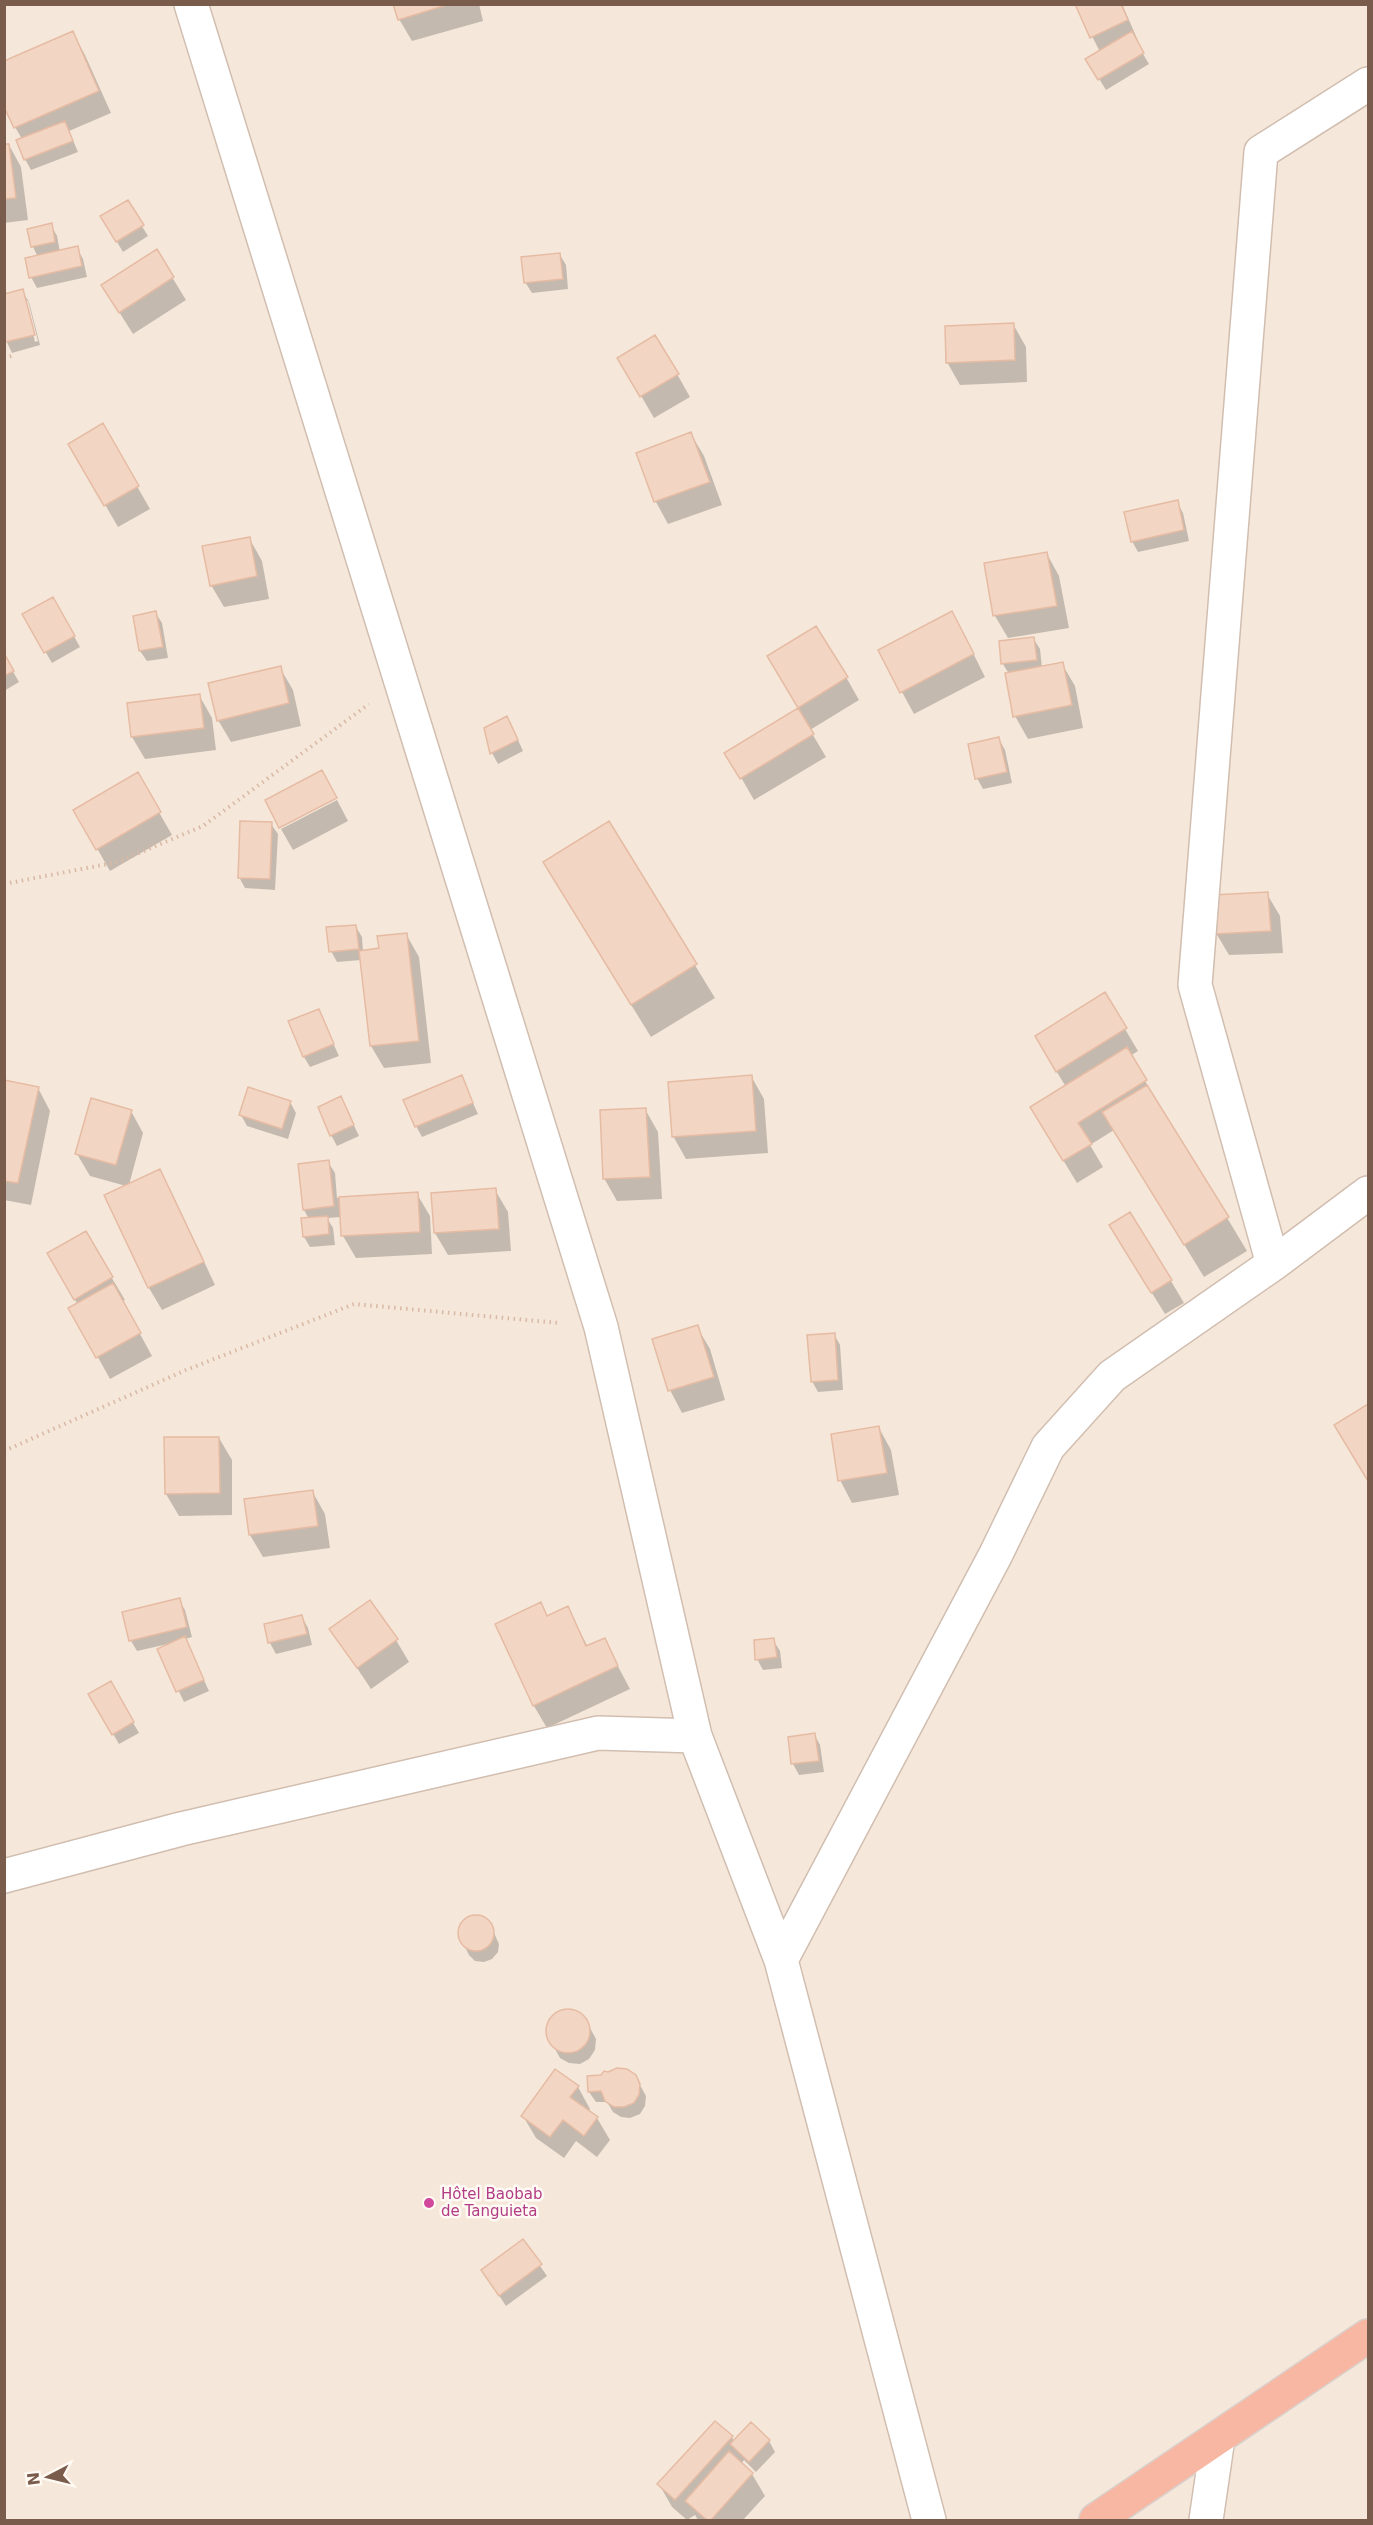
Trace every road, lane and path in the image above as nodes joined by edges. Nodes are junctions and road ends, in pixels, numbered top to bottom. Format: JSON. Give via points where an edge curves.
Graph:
{"nodes":[{"id":1,"x":190,"y":4,"type":"edge"},
{"id":2,"x":1368,"y":84,"type":"edge"},
{"id":3,"x":12,"y":356,"type":"dead end"},
{"id":4,"x":4,"y":358,"type":"edge"},
{"id":5,"x":401,"y":680,"type":"junction"},
{"id":6,"x":4,"y":884,"type":"edge"},
{"id":7,"x":1368,"y":1193,"type":"edge"},
{"id":8,"x":1273,"y":1264,"type":"junction"},
{"id":9,"x":601,"y":1327,"type":"junction"},
{"id":10,"x":4,"y":1451,"type":"edge"},
{"id":11,"x":695,"y":1736,"type":"junction"},
{"id":12,"x":4,"y":1876,"type":"edge"},
{"id":13,"x":781,"y":1960,"type":"junction"},
{"id":14,"x":1368,"y":2336,"type":"edge"},
{"id":15,"x":1218,"y":2438,"type":"junction"},
{"id":16,"x":929,"y":2520,"type":"edge"},
{"id":17,"x":1096,"y":2520,"type":"edge"},
{"id":18,"x":1206,"y":2520,"type":"edge"}],
"edges":[{"from":1,"to":5,"type":"street"},
{"from":2,"to":8,"type":"street","via":[[1261,152],[1196,985]]},
{"from":3,"to":4,"type":"path"},
{"from":5,"to":6,"type":"path","via":[[203,826],[118,862]]},
{"from":5,"to":9,"type":"street"},
{"from":7,"to":8,"type":"street"},
{"from":8,"to":13,"type":"street","via":[[1112,1376],[1048,1447],[996,1554]]},
{"from":9,"to":10,"type":"path","via":[[354,1304],[186,1370]]},
{"from":9,"to":11,"type":"street"},
{"from":11,"to":12,"type":"street","via":[[598,1733],[181,1829]]},
{"from":11,"to":13,"type":"street"},
{"from":13,"to":16,"type":"street"},
{"from":14,"to":15,"type":"highway"},
{"from":15,"to":17,"type":"highway"},
{"from":15,"to":18,"type":"street"}]}
